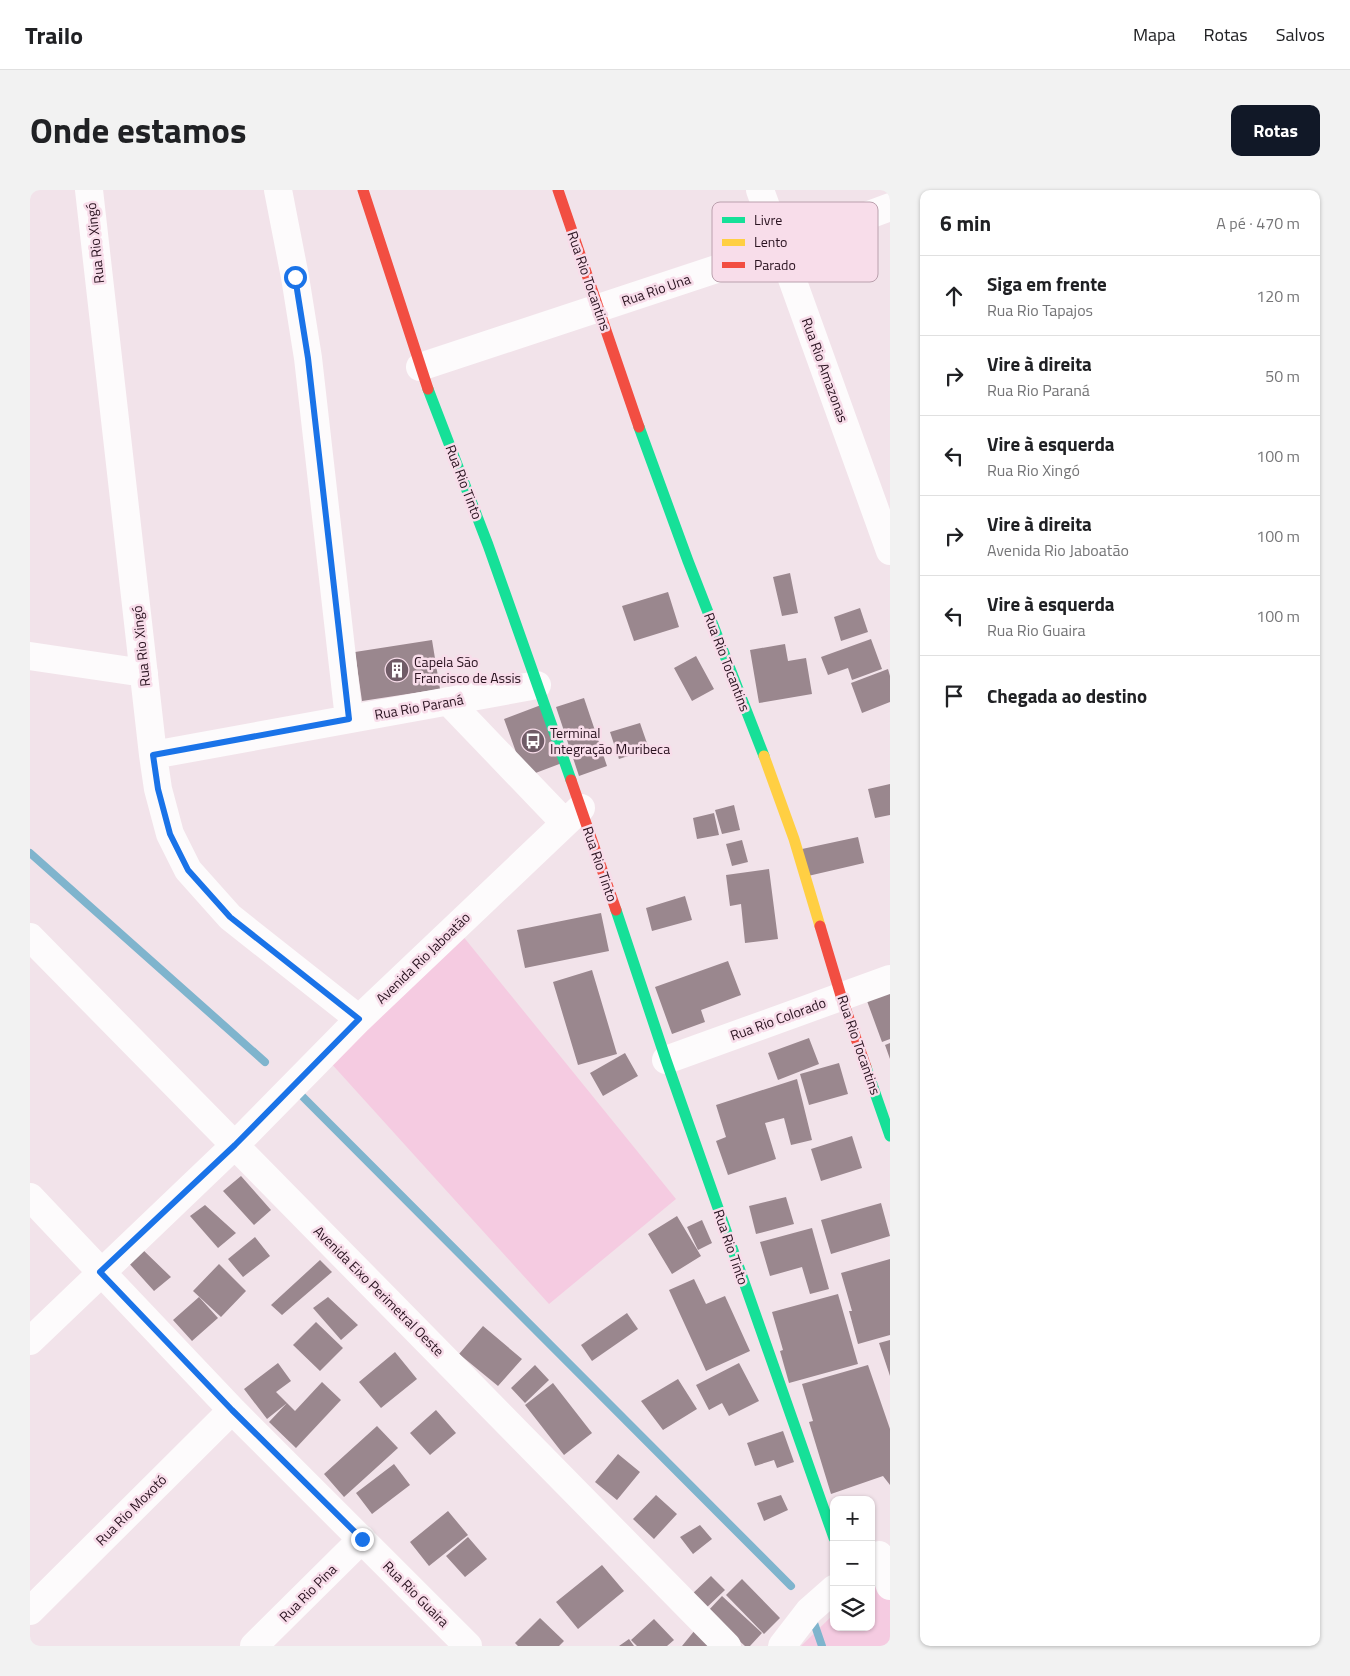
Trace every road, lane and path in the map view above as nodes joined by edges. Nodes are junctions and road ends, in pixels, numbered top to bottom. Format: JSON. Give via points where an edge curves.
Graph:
{"nodes":[{"id":1,"x":89,"y":190,"type":"edge"},
{"id":2,"x":278,"y":190,"type":"edge"},
{"id":3,"x":363,"y":190,"type":"edge"},
{"id":4,"x":558,"y":190,"type":"edge"},
{"id":5,"x":760,"y":190,"type":"edge"},
{"id":6,"x":764,"y":202,"type":"edge"},
{"id":7,"x":890,"y":207,"type":"edge"},
{"id":8,"x":878,"y":211,"type":"edge"},
{"id":9,"x":712,"y":271,"type":"edge"},
{"id":10,"x":793,"y":282,"type":"edge"},
{"id":11,"x":598,"y":309,"type":"junction"},
{"id":12,"x":420,"y":368,"type":"junction"},
{"id":13,"x":890,"y":551,"type":"edge"},
{"id":14,"x":30,"y":656,"type":"edge"},
{"id":15,"x":144,"y":674,"type":"junction"},
{"id":16,"x":537,"y":685,"type":"junction"},
{"id":17,"x":448,"y":701,"type":"junction"},
{"id":18,"x":349,"y":719,"type":"junction"},
{"id":19,"x":153,"y":755,"type":"junction"},
{"id":20,"x":573,"y":815,"type":"junction"},
{"id":21,"x":30,"y":937,"type":"edge"},
{"id":22,"x":890,"y":979,"type":"edge"},
{"id":23,"x":842,"y":996,"type":"junction"},
{"id":24,"x":359,"y":1019,"type":"junction"},
{"id":25,"x":666,"y":1060,"type":"junction"},
{"id":26,"x":890,"y":1136,"type":"edge"},
{"id":27,"x":235,"y":1145,"type":"junction"},
{"id":28,"x":30,"y":1197,"type":"edge"},
{"id":29,"x":100,"y":1272,"type":"junction"},
{"id":30,"x":30,"y":1341,"type":"edge"},
{"id":31,"x":232,"y":1410,"type":"junction"},
{"id":32,"x":830,"y":1527,"type":"edge"},
{"id":33,"x":362,"y":1539,"type":"junction"},
{"id":34,"x":880,"y":1553,"type":"edge"},
{"id":35,"x":890,"y":1586,"type":"edge"},
{"id":36,"x":830,"y":1593,"type":"edge"},
{"id":37,"x":30,"y":1610,"type":"edge"},
{"id":38,"x":254,"y":1646,"type":"edge"},
{"id":39,"x":468,"y":1646,"type":"edge"},
{"id":40,"x":727,"y":1646,"type":"edge"},
{"id":41,"x":782,"y":1646,"type":"edge"}],
"edges":[{"from":1,"to":15,"type":"street","name":"Rua Rio Xingó"},
{"from":2,"to":18,"type":"street","via":[[308,358]]},
{"from":3,"to":12,"type":"street","name":"Rua Rio Tinto"},
{"from":4,"to":11,"type":"street","name":"Rua Rio Tocantins"},
{"from":5,"to":6,"type":"street","name":"Rua Rio Amazonas"},
{"from":7,"to":8,"type":"street","name":"Rua Rio Una"},
{"from":9,"to":11,"type":"street","name":"Rua Rio Una"},
{"from":10,"to":13,"type":"street","name":"Rua Rio Amazonas"},
{"from":11,"to":12,"type":"street","name":"Rua Rio Una"},
{"from":11,"to":23,"type":"street","name":"Rua Rio Tocantins","via":[[684,552],[794,839]]},
{"from":12,"to":16,"type":"street","name":"Rua Rio Tinto","via":[[488,545]]},
{"from":14,"to":15,"type":"street"},
{"from":15,"to":19,"type":"street","name":"Rua Rio Xingó"},
{"from":16,"to":17,"type":"street","name":"Rua Rio Paraná"},
{"from":16,"to":20,"type":"street","name":"Rua Rio Tinto"},
{"from":17,"to":18,"type":"street","name":"Rua Rio Paraná"},
{"from":17,"to":20,"type":"street","name":"Rua Rio Tinto"},
{"from":18,"to":19,"type":"street","name":"Rua Rio Paraná"},
{"from":19,"to":24,"type":"street","name":"Rua Rio Xingó","via":[[170,834],[188,870],[230,917]]},
{"from":20,"to":24,"type":"street","name":"Avenida Rio Jaboatão"},
{"from":20,"to":25,"type":"street","name":"Rua Rio Tinto"},
{"from":21,"to":27,"type":"street","name":"Avenida Eixo Perimetral Oeste"},
{"from":22,"to":23,"type":"street","name":"Rua Rio Colorado"},
{"from":23,"to":25,"type":"street","name":"Rua Rio Colorado"},
{"from":23,"to":26,"type":"street","name":"Rua Rio Tocantins"},
{"from":24,"to":27,"type":"street","name":"Avenida Rio Jaboatão"},
{"from":25,"to":32,"type":"street","name":"Rua Rio Tinto"},
{"from":27,"to":29,"type":"street","name":"Avenida Rio Jaboatão"},
{"from":27,"to":40,"type":"street","name":"Avenida Eixo Perimetral Oeste"},
{"from":28,"to":29,"type":"street","name":"Rua Rio Guaira"},
{"from":29,"to":30,"type":"street","name":"Avenida Rio Jaboatão"},
{"from":29,"to":31,"type":"street","name":"Rua Rio Guaira"},
{"from":31,"to":33,"type":"street","name":"Rua Rio Guaira"},
{"from":31,"to":37,"type":"street","name":"Rua Rio Moxotó"},
{"from":33,"to":38,"type":"street","name":"Rua Rio Pina"},
{"from":33,"to":39,"type":"street","name":"Rua Rio Guaira"},
{"from":34,"to":35,"type":"street"},
{"from":36,"to":41,"type":"street","via":[[809,1611]]}]}
